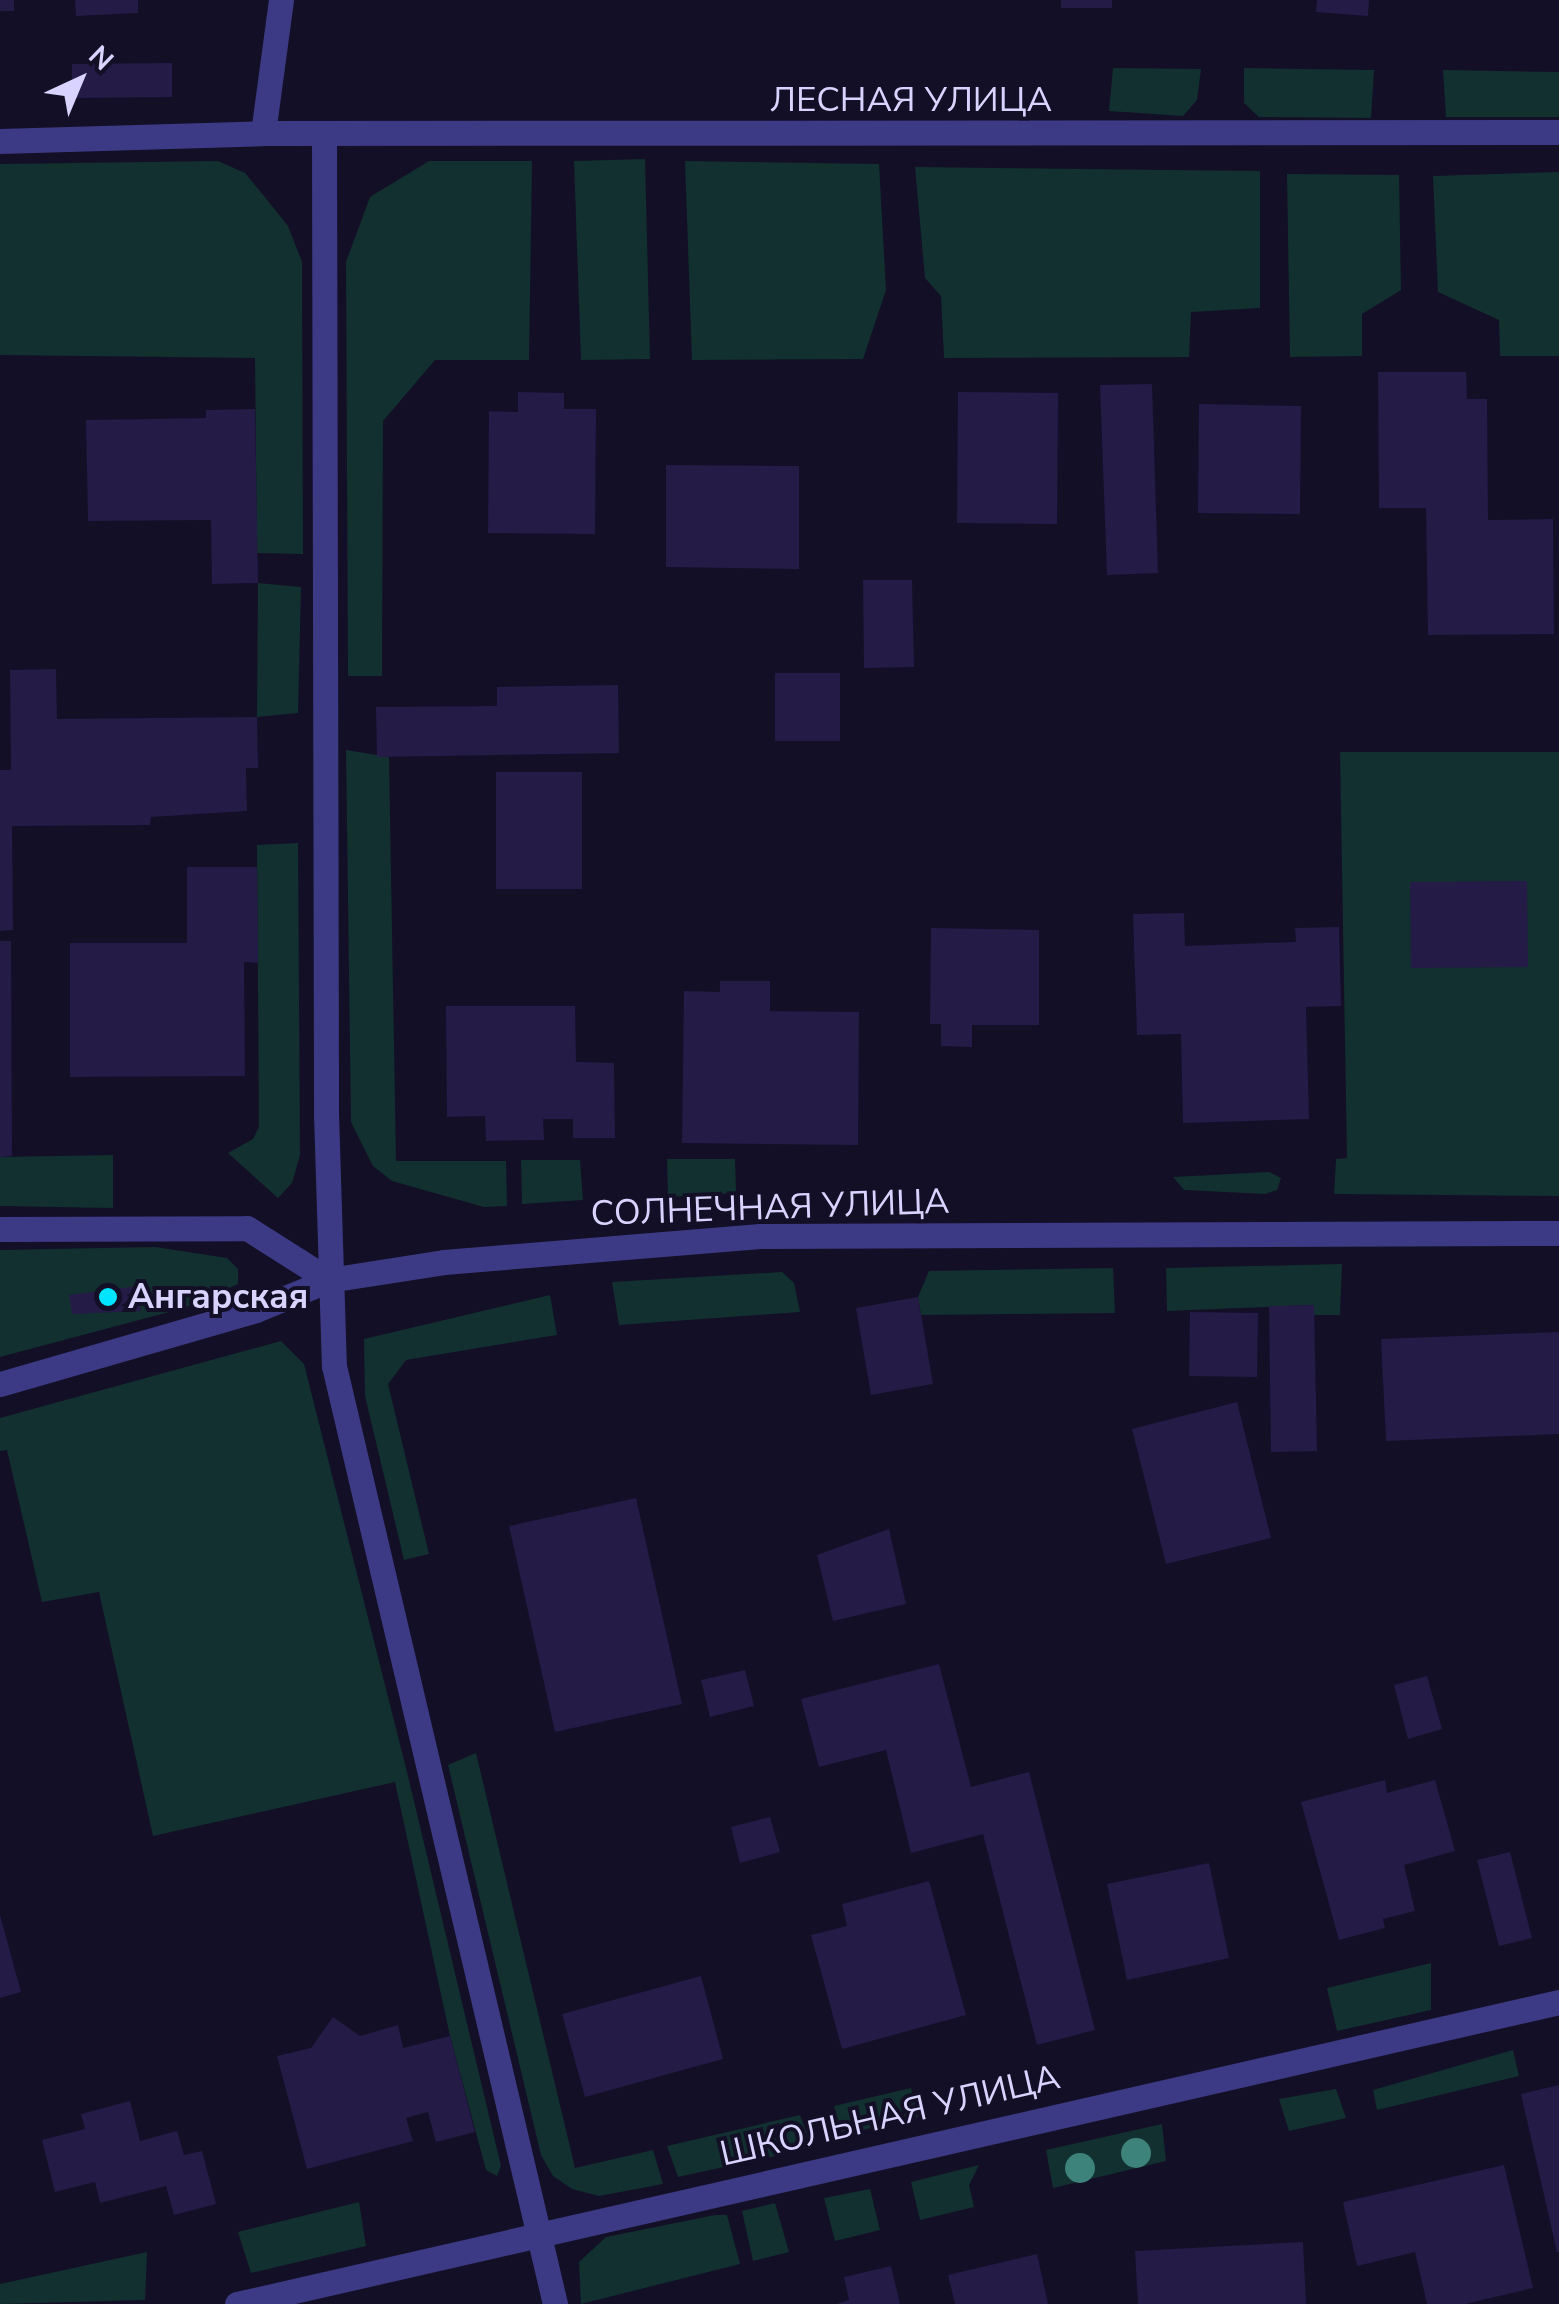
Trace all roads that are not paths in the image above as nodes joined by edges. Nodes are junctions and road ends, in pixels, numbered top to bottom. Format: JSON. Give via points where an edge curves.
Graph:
{"nodes":[{"id":1,"x":281,"y":0,"type":"edge"},
{"id":2,"x":1559,"y":132,"type":"edge"},
{"id":3,"x":263,"y":133,"type":"junction"},
{"id":4,"x":324,"y":137,"type":"junction"},
{"id":5,"x":0,"y":141,"type":"edge"},
{"id":6,"x":0,"y":1230,"type":"edge"},
{"id":7,"x":1559,"y":1233,"type":"edge"},
{"id":8,"x":328,"y":1280,"type":"junction"},
{"id":9,"x":0,"y":1384,"type":"edge"},
{"id":10,"x":1559,"y":2002,"type":"edge"},
{"id":11,"x":539,"y":2231,"type":"junction"},
{"id":12,"x":237,"y":2304,"type":"edge"},
{"id":13,"x":555,"y":2304,"type":"edge"}],
"edges":[{"from":1,"to":3,"type":"street"},
{"from":2,"to":4,"type":"street","name":"ЛЕСНАЯ УЛИЦА"},
{"from":3,"to":4,"type":"street","name":"ЛЕСНАЯ УЛИЦА"},
{"from":3,"to":5,"type":"street","name":"ЛЕСНАЯ УЛИЦА"},
{"from":4,"to":8,"type":"street"},
{"from":6,"to":8,"type":"street","via":[[246,1228]]},
{"from":7,"to":8,"type":"street","name":"СОЛНЕЧНАЯ УЛИЦА","via":[[760,1236],[444,1262]]},
{"from":8,"to":9,"type":"street","name":"СОЛНЕЧНАЯ УЛИЦА","via":[[256,1310]]},
{"from":8,"to":11,"type":"street","via":[[334,1366]]},
{"from":10,"to":11,"type":"street","name":"ШКОЛЬНАЯ УЛИЦА"},
{"from":11,"to":12,"type":"street","name":"ШКОЛЬНАЯ УЛИЦА"},
{"from":11,"to":13,"type":"street"}]}
